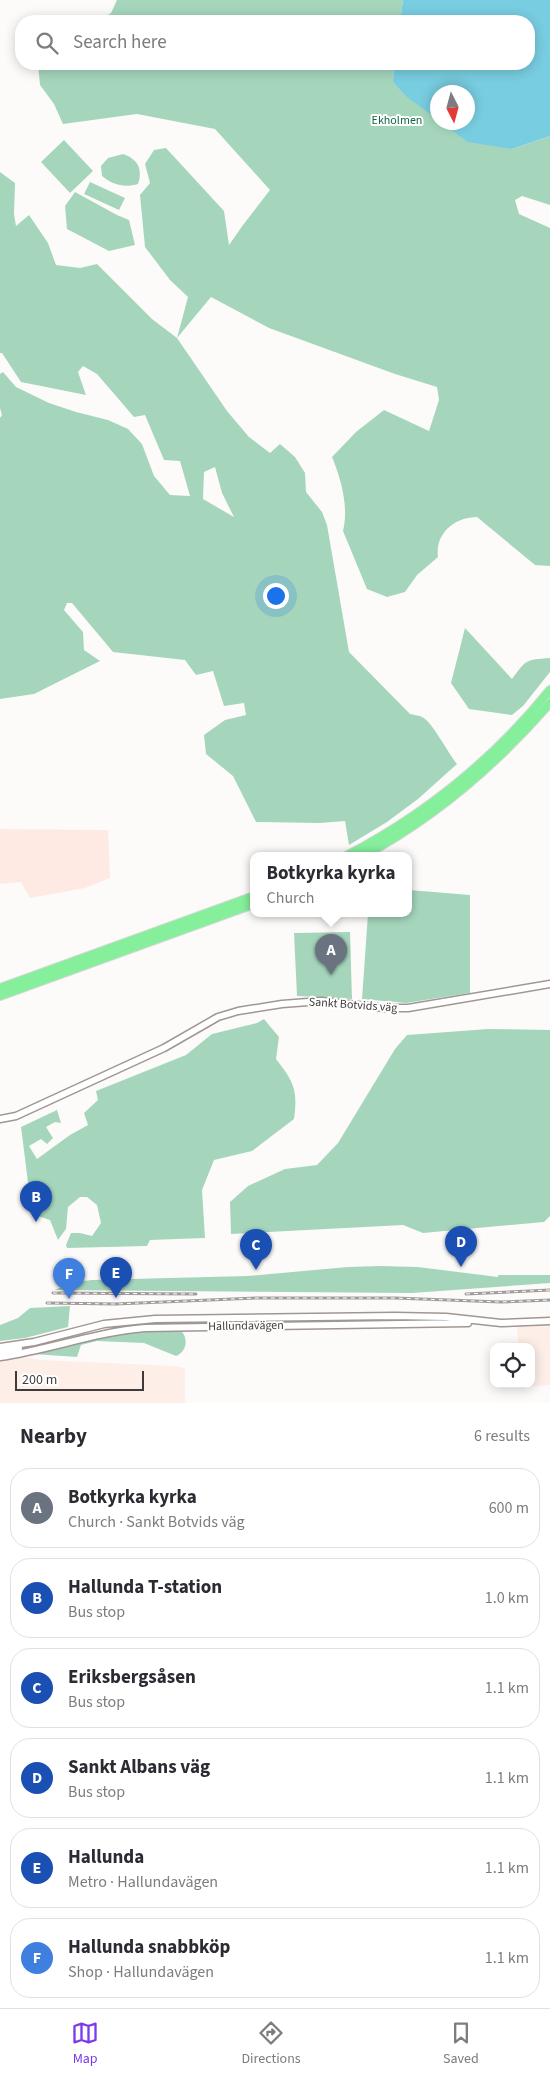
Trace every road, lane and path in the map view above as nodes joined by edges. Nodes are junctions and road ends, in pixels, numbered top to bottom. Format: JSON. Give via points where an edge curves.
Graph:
{"nodes":[{"id":1,"x":550,"y":690,"type":"edge"},
{"id":2,"x":550,"y":703,"type":"edge"},
{"id":3,"x":353,"y":852,"type":"edge"},
{"id":4,"x":370,"y":852,"type":"edge"},
{"id":5,"x":250,"y":898,"type":"edge"},
{"id":6,"x":250,"y":905,"type":"edge"},
{"id":7,"x":550,"y":984,"type":"edge"},
{"id":8,"x":2,"y":992,"type":"edge"},
{"id":9,"x":0,"y":1119,"type":"edge"},
{"id":10,"x":495,"y":1322,"type":"junction"},
{"id":11,"x":550,"y":1322,"type":"edge"},
{"id":12,"x":34,"y":1342,"type":"junction"},
{"id":13,"x":0,"y":1347,"type":"edge"},
{"id":14,"x":0,"y":1352,"type":"edge"},
{"id":15,"x":0,"y":1356,"type":"edge"}],
"edges":[{"from":1,"to":3,"type":"highway","via":[[496,749],[464,778],[400,825]]},
{"from":2,"to":4,"type":"highway","via":[[502,754],[468,784],[403,832]]},
{"from":5,"to":8,"type":"highway"},
{"from":6,"to":8,"type":"highway"},
{"from":7,"to":9,"type":"main road","name":"Sankt Botvids väg","via":[[408,1008],[314,1001],[238,1011],[218,1017],[164,1048],[16,1116]]},
{"from":10,"to":11,"type":"main road","name":"Hallundavägen"},
{"from":10,"to":12,"type":"main road","name":"Hallundavägen","via":[[403,1316],[146,1319],[104,1324]]},
{"from":10,"to":15,"type":"main road","name":"Hallundavägen","via":[[145,1328],[114,1331]]},
{"from":12,"to":13,"type":"main road","name":"Hallundavägen"},
{"from":12,"to":14,"type":"main road","name":"Hallundavägen"}]}
